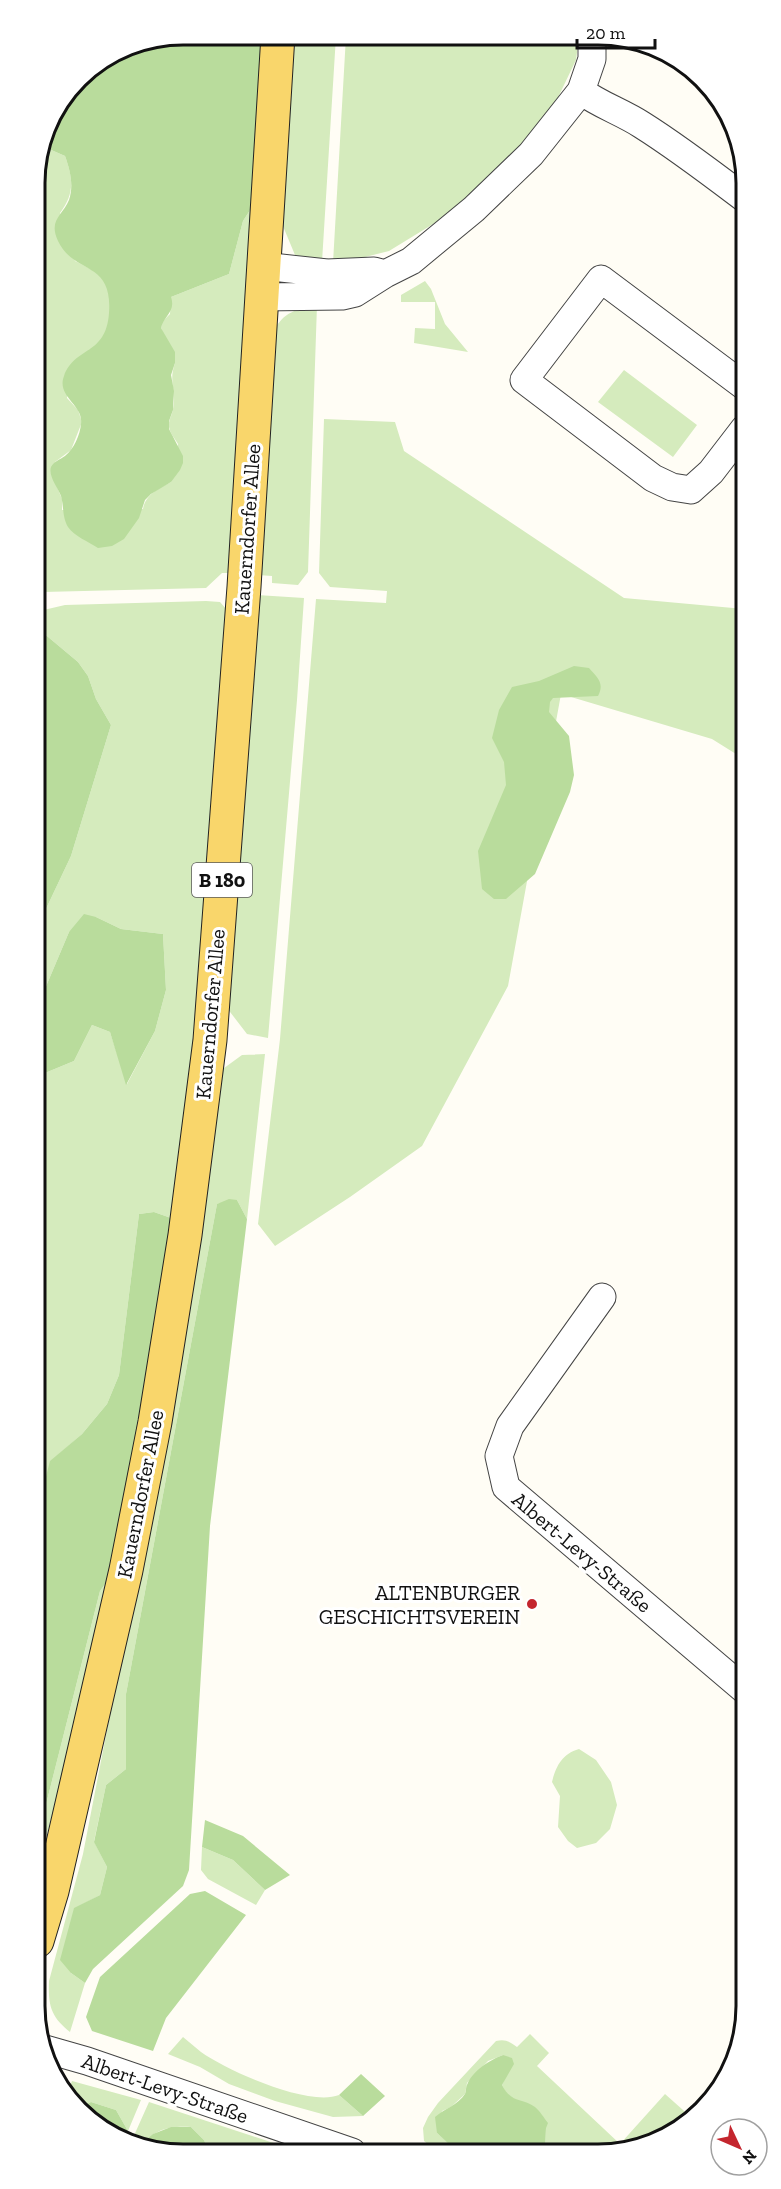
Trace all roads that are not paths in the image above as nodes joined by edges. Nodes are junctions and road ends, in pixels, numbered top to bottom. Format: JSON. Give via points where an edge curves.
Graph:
{"nodes":[{"id":1,"x":277,"y":45,"type":"edge"},
{"id":2,"x":592,"y":45,"type":"edge"},
{"id":3,"x":581,"y":91,"type":"junction"},
{"id":4,"x":736,"y":192,"type":"edge"},
{"id":5,"x":262,"y":281,"type":"junction"},
{"id":6,"x":736,"y":380,"type":"edge"},
{"id":7,"x":736,"y":439,"type":"edge"},
{"id":8,"x":602,"y":1297,"type":"dead end"},
{"id":9,"x":736,"y":1682,"type":"edge"},
{"id":10,"x":45,"y":1914,"type":"edge"},
{"id":11,"x":53,"y":2051,"type":"edge"},
{"id":12,"x":329,"y":2144,"type":"edge"}],
"edges":[{"from":1,"to":5,"type":"main road","name":"Kauerndorfer Allee","number":"B 180"},
{"from":2,"to":3,"type":"street","via":[[592,58]]},
{"from":3,"to":4,"type":"street","via":[[650,130]]},
{"from":3,"to":5,"type":"street","via":[[531,154],[474,209],[411,261],[385,274],[327,273]]},
{"from":5,"to":10,"type":"main road","name":"Kauerndorfer Allee","number":"B 180","via":[[210,1040],[186,1234],[126,1570]]},
{"from":6,"to":7,"type":"street","via":[[601,279],[524,380],[653,478],[672,487],[691,490]]},
{"from":8,"to":9,"type":"street","name":"Albert-Levy-Straße","via":[[510,1426],[499,1456],[506,1487]]},
{"from":11,"to":12,"type":"street","name":"Albert-Levy-Straße"}]}
